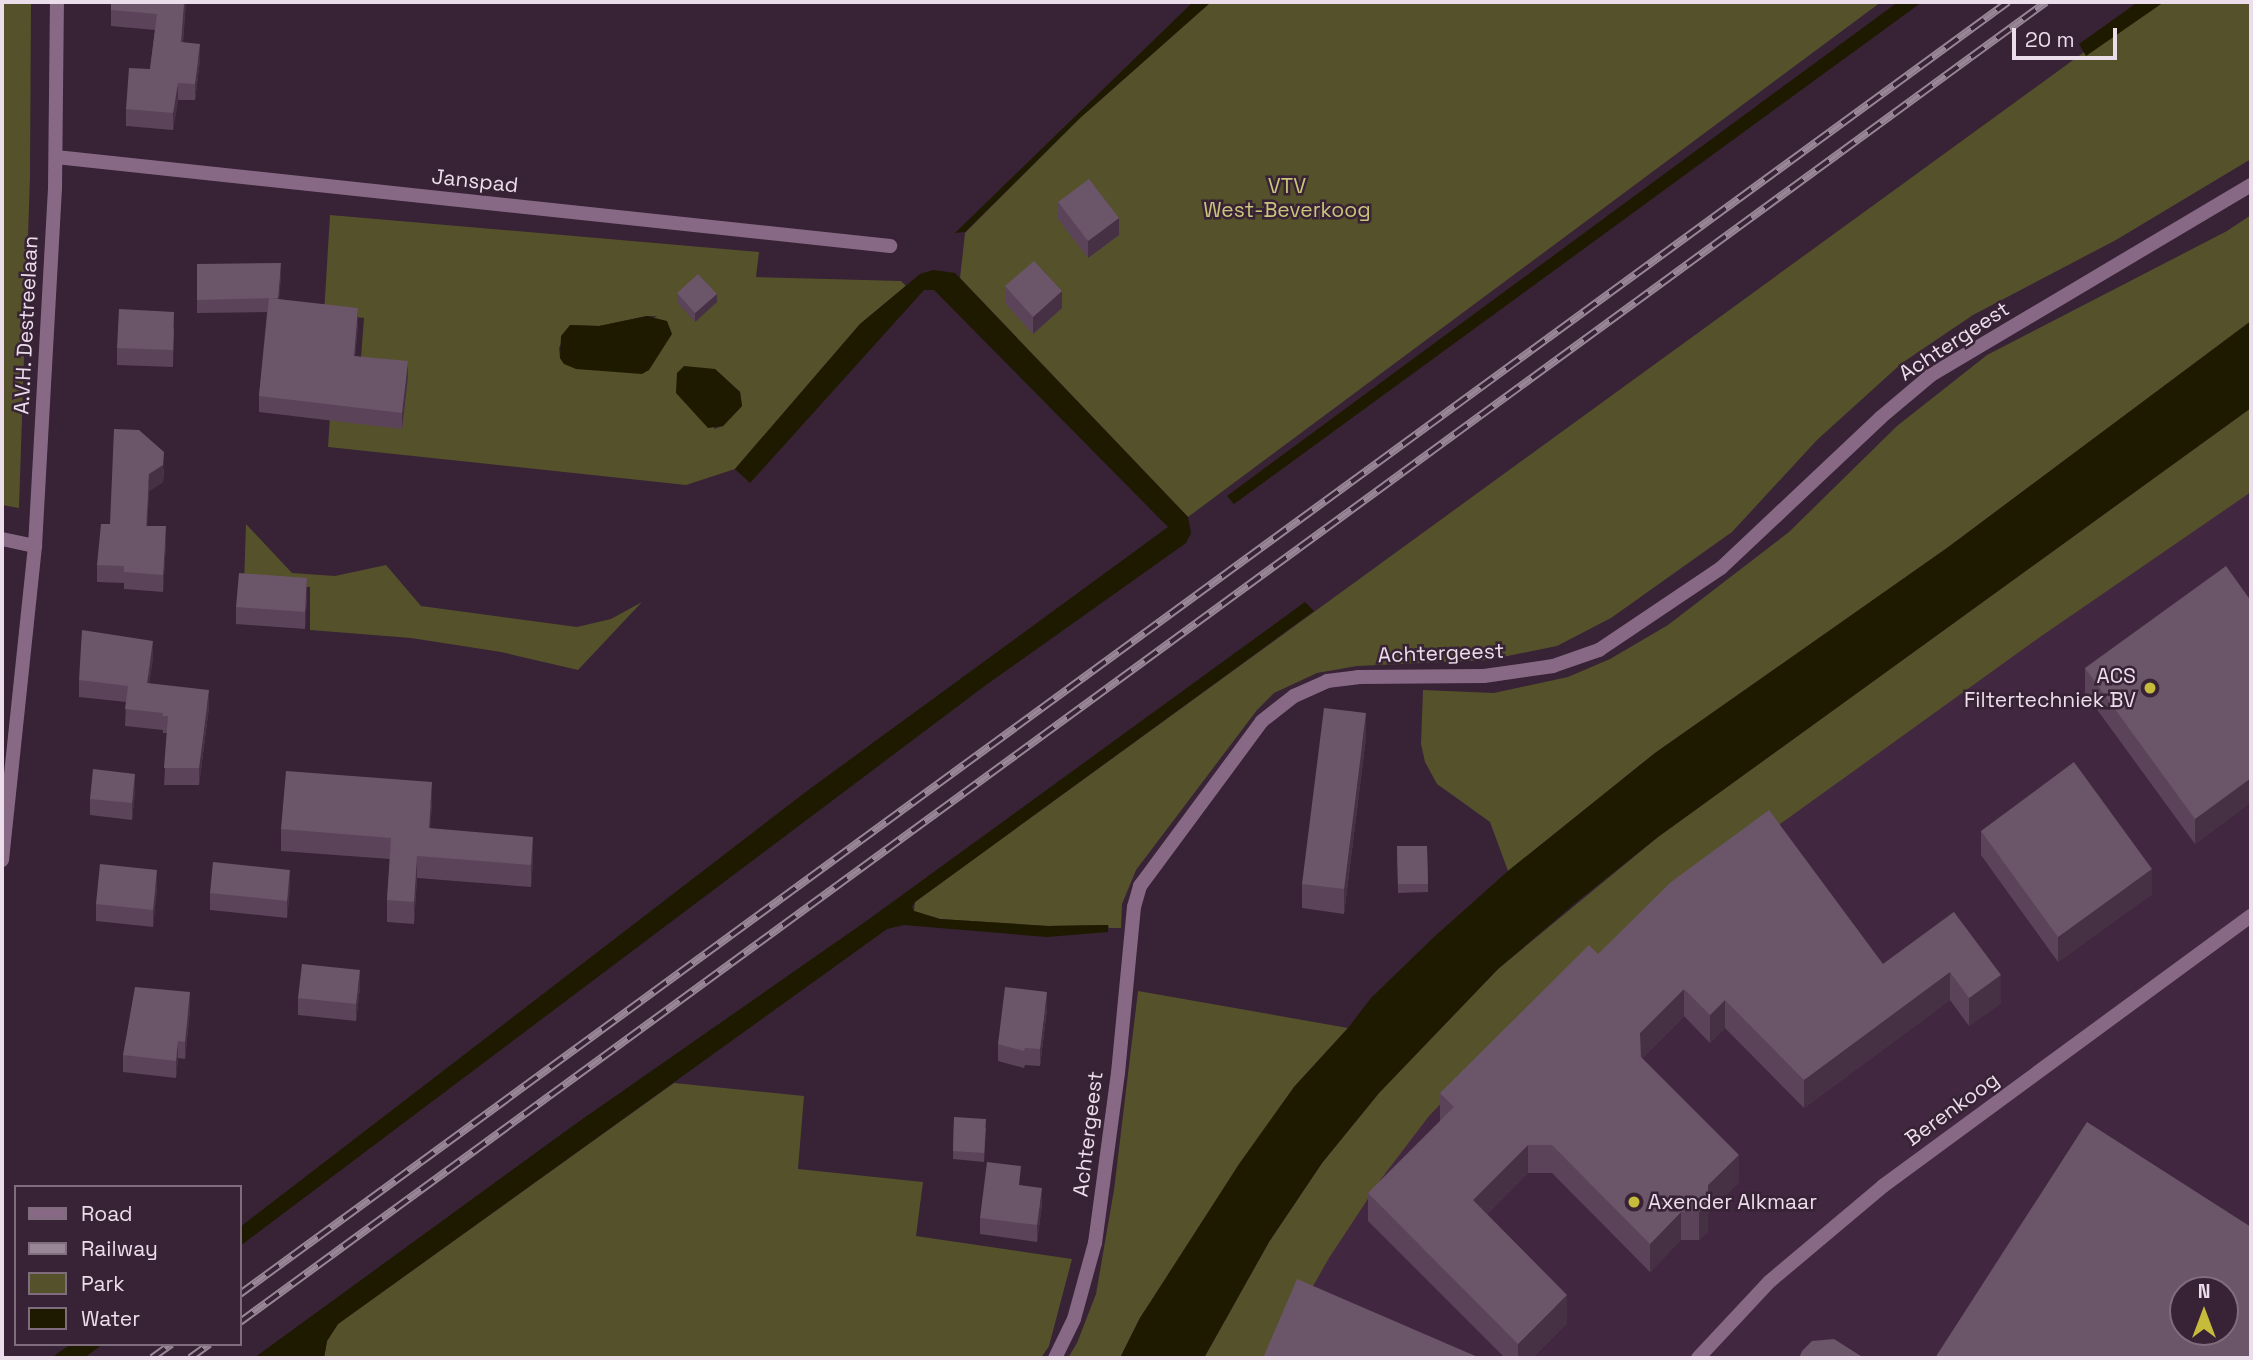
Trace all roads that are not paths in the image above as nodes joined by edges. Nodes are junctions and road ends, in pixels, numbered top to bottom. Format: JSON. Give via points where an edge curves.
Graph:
{"nodes":[{"id":1,"x":57,"y":2,"type":"edge"},
{"id":2,"x":56,"y":157,"type":"junction"},
{"id":3,"x":2251,"y":185,"type":"edge"},
{"id":4,"x":890,"y":246,"type":"dead end"},
{"id":5,"x":2,"y":539,"type":"edge"},
{"id":6,"x":35,"y":546,"type":"junction"},
{"id":7,"x":2,"y":860,"type":"edge"},
{"id":8,"x":2251,"y":916,"type":"edge"},
{"id":9,"x":1055,"y":1358,"type":"edge"},
{"id":10,"x":1698,"y":1358,"type":"edge"}],
"edges":[{"from":1,"to":2,"type":"street","name":"A.V.H. Destreelaan"},
{"from":2,"to":4,"type":"street","name":"Janspad"},
{"from":2,"to":6,"type":"street","name":"A.V.H. Destreelaan"},
{"from":3,"to":9,"type":"street","name":"Achtergeest","via":[[1931,375],[1721,568],[1599,650],[1553,666],[1484,676],[1327,681],[1294,696],[1262,722],[1140,886],[1095,1243],[1074,1318]]},
{"from":5,"to":6,"type":"street"},
{"from":6,"to":7,"type":"street","name":"A.V.H. Destreelaan"},
{"from":8,"to":10,"type":"street","name":"Berenkoog","via":[[1883,1186],[1769,1282]]}]}
